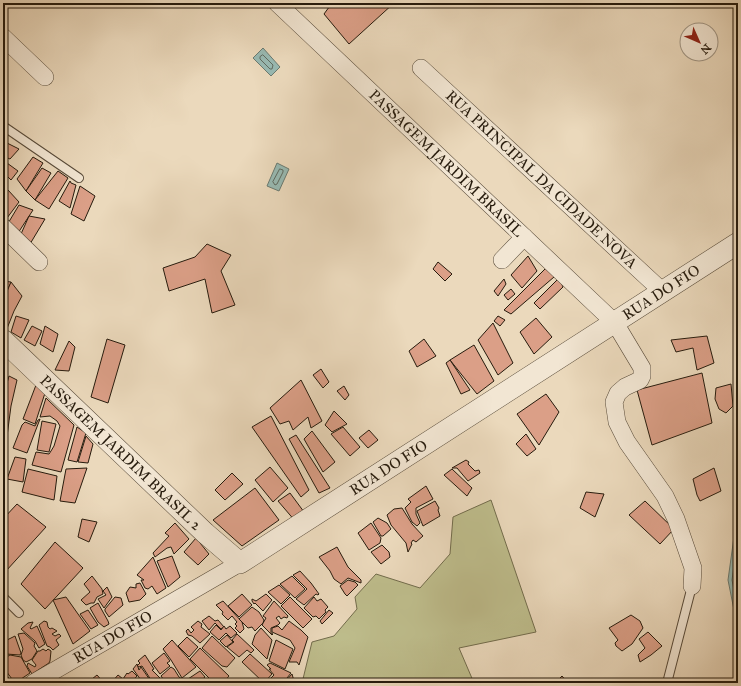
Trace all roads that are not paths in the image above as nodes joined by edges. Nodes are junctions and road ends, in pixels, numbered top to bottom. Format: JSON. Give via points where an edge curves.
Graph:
{"nodes":[{"id":1,"x":277,"y":3,"type":"edge"},
{"id":2,"x":3,"y":37,"type":"edge"},
{"id":3,"x":421,"y":68,"type":"dead end"},
{"id":4,"x":45,"y":77,"type":"dead end"},
{"id":5,"x":3,"y":126,"type":"edge"},
{"id":6,"x":79,"y":178,"type":"dead end"},
{"id":7,"x":3,"y":227,"type":"edge"},
{"id":8,"x":524,"y":237,"type":"junction"},
{"id":9,"x":738,"y":243,"type":"edge"},
{"id":10,"x":502,"y":260,"type":"dead end"},
{"id":11,"x":38,"y":262,"type":"dead end"},
{"id":12,"x":662,"y":291,"type":"junction"},
{"id":13,"x":615,"y":323,"type":"junction"},
{"id":14,"x":3,"y":340,"type":"edge"},
{"id":15,"x":240,"y":563,"type":"junction"},
{"id":16,"x":692,"y":586,"type":"joint"},
{"id":17,"x":3,"y":597,"type":"edge"},
{"id":18,"x":19,"y":613,"type":"dead end"},
{"id":19,"x":33,"y":683,"type":"edge"},
{"id":20,"x":668,"y":683,"type":"edge"}],
"edges":[{"from":1,"to":8,"type":"street","name":"PASSAGEM JARDIM BRASIL"},
{"from":2,"to":4,"type":"street"},
{"from":3,"to":12,"type":"street","name":"RUA PRINCIPAL DA CIDADE NOVA"},
{"from":5,"to":6,"type":"lane"},
{"from":7,"to":11,"type":"street"},
{"from":8,"to":10,"type":"street"},
{"from":8,"to":13,"type":"street","name":"PASSAGEM JARDIM BRASIL"},
{"from":9,"to":12,"type":"street","name":"RUA DO FIO"},
{"from":12,"to":13,"type":"street","name":"RUA DO FIO"},
{"from":13,"to":15,"type":"street","name":"RUA DO FIO"},
{"from":13,"to":16,"type":"street","name":"PASSAGEM JARDIM BRASIL","via":[[642,368],[640,380],[618,393],[614,402],[617,422],[627,442],[665,496],[676,519],[693,568]]},
{"from":14,"to":15,"type":"street","name":"PASSAGEM JARDIM BRASIL 2","via":[[204,533]]},
{"from":15,"to":19,"type":"street","name":"RUA DO FIO"},
{"from":16,"to":20,"type":"lane"},
{"from":17,"to":18,"type":"lane"}]}
